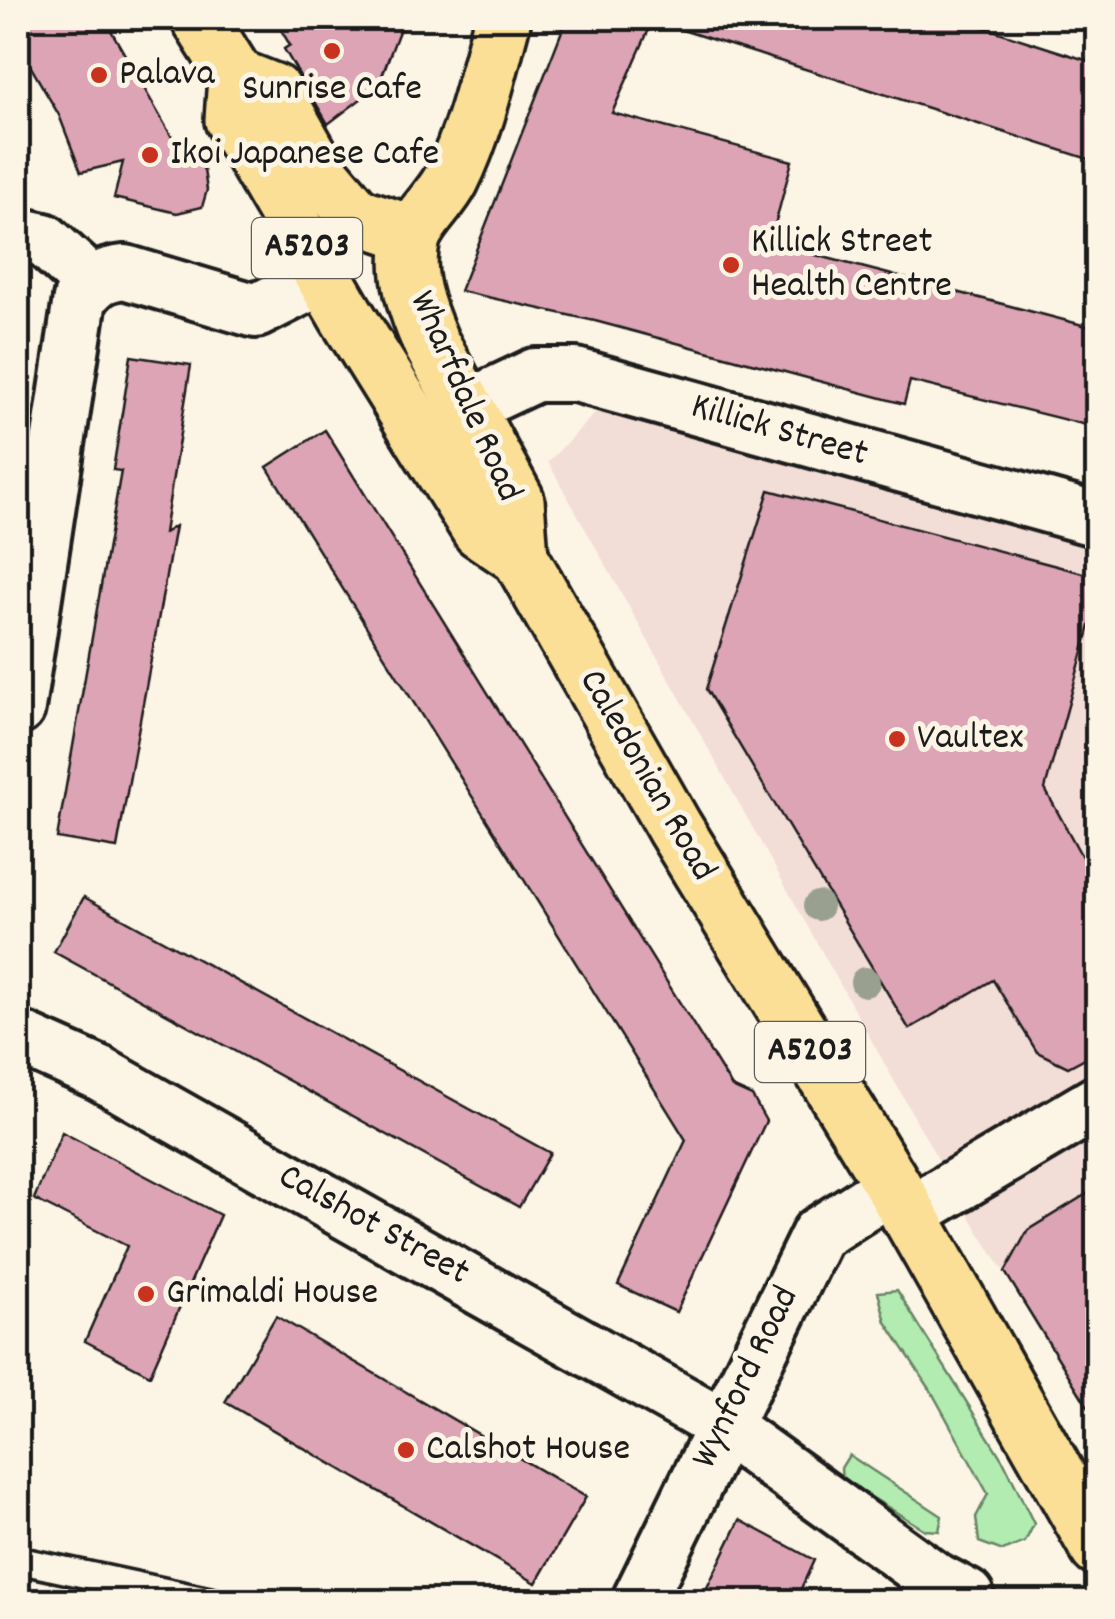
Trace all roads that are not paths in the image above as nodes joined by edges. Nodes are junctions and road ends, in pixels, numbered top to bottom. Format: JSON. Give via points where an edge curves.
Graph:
{"nodes":[{"id":1,"x":198,"y":18,"type":"edge"},
{"id":2,"x":503,"y":18,"type":"edge"},
{"id":3,"x":236,"y":76,"type":"junction"},
{"id":4,"x":18,"y":234,"type":"edge"},
{"id":5,"x":413,"y":234,"type":"junction"},
{"id":6,"x":323,"y":277,"type":"junction"},
{"id":7,"x":91,"y":283,"type":"junction"},
{"id":8,"x":465,"y":408,"type":"junction"},
{"id":9,"x":1098,"y":520,"type":"edge"},
{"id":10,"x":520,"y":556,"type":"junction"},
{"id":11,"x":18,"y":708,"type":"edge"},
{"id":12,"x":18,"y":1037,"type":"edge"},
{"id":13,"x":1098,"y":1102,"type":"edge"},
{"id":14,"x":900,"y":1201,"type":"junction"},
{"id":15,"x":722,"y":1426,"type":"junction"},
{"id":16,"x":1098,"y":1548,"type":"edge"},
{"id":17,"x":18,"y":1560,"type":"edge"},
{"id":18,"x":943,"y":1592,"type":"edge"},
{"id":19,"x":214,"y":1602,"type":"edge"},
{"id":20,"x":638,"y":1602,"type":"edge"}],
"edges":[{"from":1,"to":3,"type":"main road","number":"A5203"},
{"from":2,"to":5,"type":"main road","number":"A5203","via":[[466,145],[449,184]]},
{"from":3,"to":5,"type":"main road","number":"A5203","via":[[274,92],[318,170],[356,215]]},
{"from":3,"to":6,"type":"main road","name":"Caledonian Road","number":"A5203","via":[[233,120]]},
{"from":4,"to":7,"type":"street","via":[[44,240]]},
{"from":5,"to":8,"type":"main road","name":"Wharfdale Road","number":"A5203","via":[[408,264],[420,319]]},
{"from":6,"to":7,"type":"street","via":[[256,310],[125,272]]},
{"from":6,"to":10,"type":"main road","name":"Caledonian Road","number":"A5203","via":[[480,530]]},
{"from":7,"to":11,"type":"street","via":[[76,312]]},
{"from":8,"to":9,"type":"street","name":"Killick Street","via":[[535,375],[576,375]]},
{"from":8,"to":10,"type":"main road","name":"Wharfdale Road","number":"A5203","via":[[516,500]]},
{"from":10,"to":14,"type":"main road","name":"Caledonian Road","number":"A5203"},
{"from":12,"to":15,"type":"street","name":"Calshot Street","via":[[134,1092]]},
{"from":13,"to":14,"type":"street","name":"Wynford Road"},
{"from":14,"to":15,"type":"street","name":"Wynford Road","via":[[818,1234]]},
{"from":14,"to":16,"type":"main road","name":"Caledonian Road","number":"A5203"},
{"from":15,"to":18,"type":"street"},
{"from":15,"to":20,"type":"street","name":"Wynford Road"},
{"from":17,"to":19,"type":"lane"}]}
